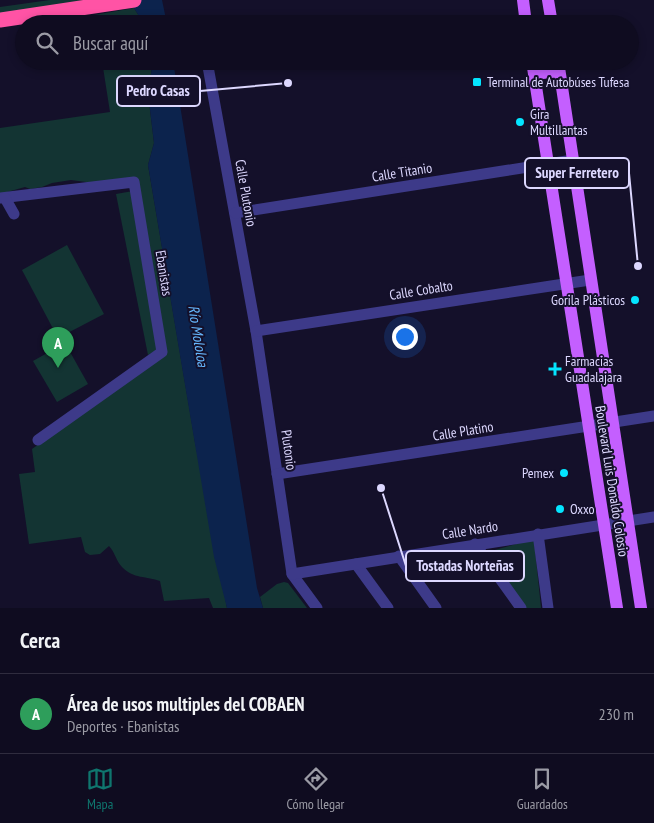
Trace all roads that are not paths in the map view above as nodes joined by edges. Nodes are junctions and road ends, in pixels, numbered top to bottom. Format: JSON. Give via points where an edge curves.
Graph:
{"nodes":[{"id":1,"x":134,"y":0,"type":"edge"},
{"id":2,"x":523,"y":0,"type":"edge"},
{"id":3,"x":548,"y":0,"type":"edge"},
{"id":4,"x":33,"y":15,"type":"edge"},
{"id":5,"x":525,"y":15,"type":"edge"},
{"id":6,"x":550,"y":15,"type":"edge"},
{"id":7,"x":15,"y":18,"type":"edge"},
{"id":8,"x":0,"y":20,"type":"edge"},
{"id":9,"x":209,"y":70,"type":"edge"},
{"id":10,"x":533,"y":70,"type":"edge"},
{"id":11,"x":559,"y":70,"type":"edge"},
{"id":12,"x":573,"y":160,"type":"junction"},
{"id":13,"x":548,"y":164,"type":"junction"},
{"id":14,"x":2,"y":198,"type":"edge"},
{"id":15,"x":235,"y":213,"type":"junction"},
{"id":16,"x":14,"y":214,"type":"dead end"},
{"id":17,"x":590,"y":280,"type":"junction"},
{"id":18,"x":566,"y":283,"type":"junction"},
{"id":19,"x":256,"y":331,"type":"junction"},
{"id":20,"x":654,"y":416,"type":"edge"},
{"id":21,"x":612,"y":423,"type":"junction"},
{"id":22,"x":588,"y":427,"type":"junction"},
{"id":23,"x":38,"y":440,"type":"dead end"},
{"id":24,"x":277,"y":474,"type":"junction"},
{"id":25,"x":654,"y":516,"type":"edge"},
{"id":26,"x":627,"y":521,"type":"junction"},
{"id":27,"x":604,"y":524,"type":"junction"},
{"id":28,"x":538,"y":534,"type":"junction"},
{"id":29,"x":475,"y":544,"type":"junction"},
{"id":30,"x":399,"y":556,"type":"junction"},
{"id":31,"x":356,"y":564,"type":"junction"},
{"id":32,"x":292,"y":574,"type":"junction"},
{"id":33,"x":317,"y":608,"type":"edge"},
{"id":34,"x":388,"y":608,"type":"edge"},
{"id":35,"x":436,"y":608,"type":"edge"},
{"id":36,"x":522,"y":608,"type":"edge"},
{"id":37,"x":548,"y":608,"type":"edge"},
{"id":38,"x":617,"y":608,"type":"edge"},
{"id":39,"x":641,"y":608,"type":"edge"}],
"edges":[{"from":1,"to":4,"type":"highway"},
{"from":2,"to":5,"type":"main road"},
{"from":3,"to":6,"type":"main road"},
{"from":7,"to":8,"type":"highway"},
{"from":9,"to":15,"type":"street","name":"Calle Plutonio"},
{"from":10,"to":13,"type":"main road","name":"Boulevard Luis Donaldo Colosio"},
{"from":11,"to":12,"type":"main road","name":"Boulevard Luis Donaldo Colosio"},
{"from":12,"to":13,"type":"street","name":"Calle Titanio"},
{"from":12,"to":17,"type":"main road","name":"Boulevard Luis Donaldo Colosio"},
{"from":13,"to":15,"type":"street","name":"Calle Titanio"},
{"from":13,"to":18,"type":"main road","name":"Boulevard Luis Donaldo Colosio"},
{"from":14,"to":16,"type":"street"},
{"from":14,"to":23,"type":"street","name":"Ebanistas","via":[[134,182],[162,352]]},
{"from":15,"to":19,"type":"street","name":"Calle Plutonio"},
{"from":17,"to":18,"type":"street","name":"Calle Cobalto"},
{"from":17,"to":21,"type":"main road","name":"Boulevard Luis Donaldo Colosio"},
{"from":18,"to":19,"type":"street","name":"Calle Cobalto"},
{"from":18,"to":22,"type":"main road","name":"Boulevard Luis Donaldo Colosio"},
{"from":19,"to":24,"type":"street","name":"Plutonio"},
{"from":20,"to":21,"type":"street","name":"Calle Platino"},
{"from":21,"to":22,"type":"street","name":"Calle Platino"},
{"from":21,"to":26,"type":"main road","name":"Boulevard Luis Donaldo Colosio"},
{"from":22,"to":24,"type":"street","name":"Calle Platino"},
{"from":22,"to":27,"type":"main road","name":"Boulevard Luis Donaldo Colosio"},
{"from":24,"to":32,"type":"street","name":"Plutonio"},
{"from":25,"to":26,"type":"street","name":"Calle Nardo"},
{"from":26,"to":27,"type":"street","name":"Calle Nardo"},
{"from":26,"to":39,"type":"main road","name":"Boulevard Luis Donaldo Colosio"},
{"from":27,"to":28,"type":"street","name":"Calle Nardo"},
{"from":27,"to":38,"type":"main road","name":"Boulevard Luis Donaldo Colosio"},
{"from":28,"to":29,"type":"street","name":"Calle Nardo"},
{"from":28,"to":37,"type":"street"},
{"from":29,"to":30,"type":"street","name":"Calle Nardo"},
{"from":29,"to":36,"type":"street"},
{"from":30,"to":31,"type":"street","name":"Calle Nardo"},
{"from":30,"to":35,"type":"street"},
{"from":31,"to":32,"type":"street","name":"Calle Nardo"},
{"from":31,"to":34,"type":"street"},
{"from":32,"to":33,"type":"street"}]}
